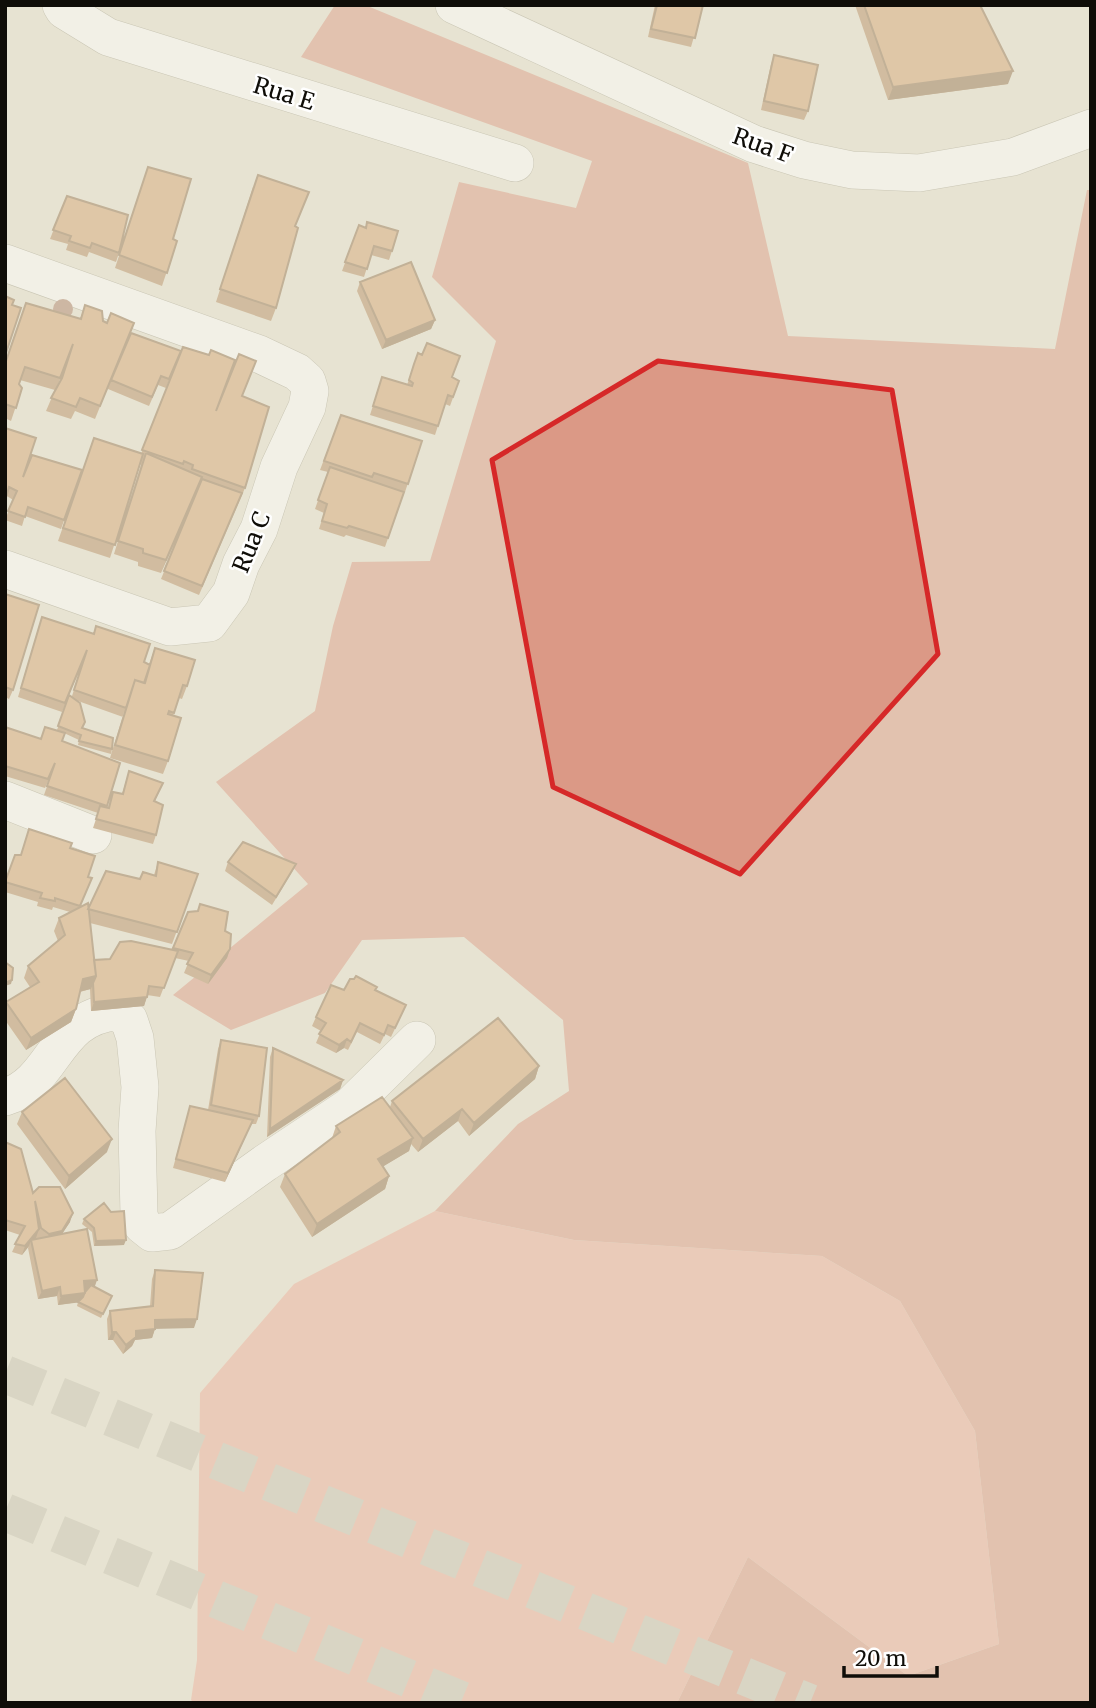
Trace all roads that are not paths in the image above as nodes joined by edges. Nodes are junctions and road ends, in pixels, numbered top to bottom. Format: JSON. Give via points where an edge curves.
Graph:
{"nodes":[{"id":1,"x":61,"y":5,"type":"edge"},
{"id":2,"x":454,"y":5,"type":"edge"},
{"id":3,"x":1090,"y":128,"type":"edge"},
{"id":4,"x":515,"y":163,"type":"dead end"},
{"id":5,"x":5,"y":263,"type":"edge"},
{"id":6,"x":5,"y":569,"type":"edge"},
{"id":7,"x":5,"y":800,"type":"edge"},
{"id":8,"x":93,"y":835,"type":"edge"},
{"id":9,"x":417,"y":1040,"type":"dead end"},
{"id":10,"x":5,"y":1097,"type":"edge"}],
"edges":[{"from":1,"to":4,"type":"street","name":"Rua E","via":[[108,37]]},
{"from":2,"to":3,"type":"street","name":"Rua F","via":[[754,144],[852,170],[919,173],[1013,157]]},
{"from":5,"to":6,"type":"street","name":"Rua C","via":[[258,354],[297,372],[310,391],[231,593],[209,623],[170,627]]},
{"from":7,"to":8,"type":"street"},
{"from":9,"to":10,"type":"street","via":[[349,1107],[170,1231],[152,1233],[138,1214],[140,1087],[129,1020],[117,1012],[88,1020],[62,1040],[34,1081]]}]}
